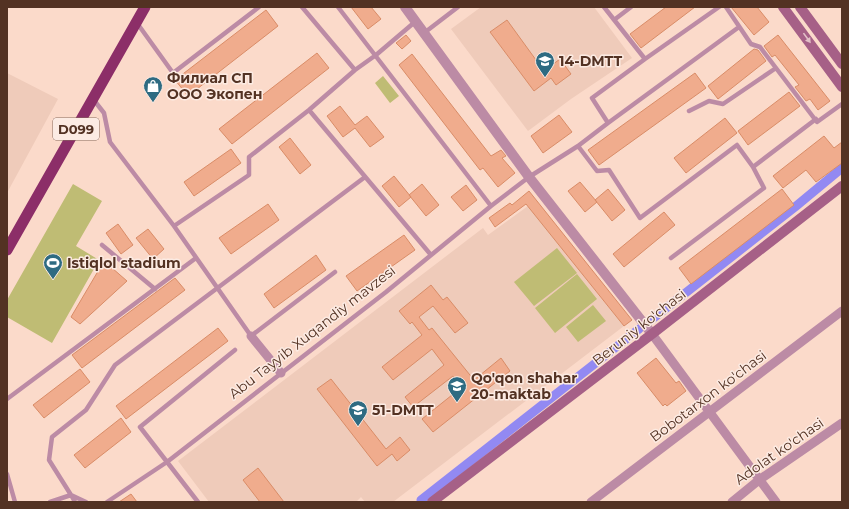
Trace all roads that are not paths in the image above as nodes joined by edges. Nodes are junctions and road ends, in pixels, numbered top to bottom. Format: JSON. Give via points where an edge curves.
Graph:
{"nodes":[{"id":1,"x":145,"y":7,"type":"edge"},
{"id":2,"x":259,"y":7,"type":"edge"},
{"id":3,"x":302,"y":7,"type":"edge"},
{"id":4,"x":338,"y":7,"type":"edge"},
{"id":5,"x":406,"y":7,"type":"edge"},
{"id":6,"x":458,"y":7,"type":"edge"},
{"id":7,"x":604,"y":7,"type":"edge"},
{"id":8,"x":631,"y":7,"type":"edge"},
{"id":9,"x":726,"y":7,"type":"edge"},
{"id":10,"x":783,"y":7,"type":"edge"},
{"id":11,"x":800,"y":7,"type":"edge"},
{"id":12,"x":717,"y":8,"type":"edge"},
{"id":13,"x":614,"y":20,"type":"junction"},
{"id":14,"x":416,"y":21,"type":"junction"},
{"id":15,"x":137,"y":22,"type":"junction"},
{"id":16,"x":740,"y":27,"type":"junction"},
{"id":17,"x":424,"y":33,"type":"junction"},
{"id":18,"x":376,"y":55,"type":"junction"},
{"id":19,"x":645,"y":59,"type":"junction"},
{"id":20,"x":842,"y":64,"type":"edge"},
{"id":21,"x":776,"y":68,"type":"junction"},
{"id":22,"x":355,"y":70,"type":"junction"},
{"id":23,"x":842,"y":87,"type":"edge"},
{"id":24,"x":93,"y":99,"type":"junction"},
{"id":25,"x":842,"y":104,"type":"edge"},
{"id":26,"x":309,"y":110,"type":"junction"},
{"id":27,"x":689,"y":111,"type":"dead end"},
{"id":28,"x":816,"y":119,"type":"junction"},
{"id":29,"x":608,"y":122,"type":"junction"},
{"id":30,"x":578,"y":146,"type":"junction"},
{"id":31,"x":754,"y":167,"type":"junction"},
{"id":32,"x":365,"y":177,"type":"junction"},
{"id":33,"x":529,"y":177,"type":"junction"},
{"id":34,"x":841,"y":190,"type":"edge"},
{"id":35,"x":491,"y":206,"type":"junction"},
{"id":36,"x":174,"y":226,"type":"junction"},
{"id":37,"x":102,"y":246,"type":"dead end"},
{"id":38,"x":7,"y":250,"type":"edge"},
{"id":39,"x":431,"y":255,"type":"junction"},
{"id":40,"x":196,"y":258,"type":"junction"},
{"id":41,"x":671,"y":258,"type":"dead end"},
{"id":42,"x":335,"y":272,"type":"dead end"},
{"id":43,"x":218,"y":288,"type":"junction"},
{"id":44,"x":155,"y":289,"type":"junction"},
{"id":45,"x":842,"y":311,"type":"edge"},
{"id":46,"x":652,"y":334,"type":"junction"},
{"id":47,"x":251,"y":336,"type":"junction"},
{"id":48,"x":235,"y":350,"type":"dead end"},
{"id":49,"x":281,"y":373,"type":"junction"},
{"id":50,"x":7,"y":399,"type":"edge"},
{"id":51,"x":710,"y":413,"type":"junction"},
{"id":52,"x":841,"y":426,"type":"edge"},
{"id":53,"x":167,"y":462,"type":"junction"},
{"id":54,"x":7,"y":474,"type":"edge"},
{"id":55,"x":759,"y":480,"type":"junction"},
{"id":56,"x":71,"y":495,"type":"junction"},
{"id":57,"x":15,"y":502,"type":"edge"},
{"id":58,"x":50,"y":502,"type":"edge"},
{"id":59,"x":74,"y":502,"type":"edge"},
{"id":60,"x":86,"y":502,"type":"edge"},
{"id":61,"x":107,"y":502,"type":"edge"},
{"id":62,"x":198,"y":502,"type":"edge"},
{"id":63,"x":432,"y":502,"type":"edge"},
{"id":64,"x":591,"y":502,"type":"edge"},
{"id":65,"x":732,"y":502,"type":"edge"},
{"id":66,"x":776,"y":502,"type":"edge"}],
"edges":[{"from":1,"to":15,"type":"highway","number":"D099"},
{"from":2,"to":15,"type":"lane","via":[[173,73]]},
{"from":3,"to":22,"type":"lane"},
{"from":4,"to":18,"type":"lane"},
{"from":5,"to":14,"type":"street"},
{"from":6,"to":17,"type":"lane"},
{"from":7,"to":13,"type":"lane"},
{"from":8,"to":13,"type":"lane"},
{"from":9,"to":16,"type":"lane"},
{"from":10,"to":23,"type":"main road","one_way":true},
{"from":11,"to":20,"type":"main road"},
{"from":12,"to":19,"type":"lane"},
{"from":13,"to":19,"type":"lane"},
{"from":14,"to":17,"type":"street"},
{"from":14,"to":18,"type":"lane"},
{"from":15,"to":24,"type":"highway","number":"D099"},
{"from":16,"to":21,"type":"lane","via":[[751,44],[760,47]]},
{"from":16,"to":29,"type":"lane","name":"Abu Tayyib Xuqandiy mavzesi"},
{"from":17,"to":33,"type":"street"},
{"from":18,"to":22,"type":"lane"},
{"from":18,"to":35,"type":"lane"},
{"from":19,"to":29,"type":"lane","via":[[592,98]]},
{"from":21,"to":27,"type":"lane","via":[[723,104],[709,101]]},
{"from":21,"to":28,"type":"lane"},
{"from":22,"to":26,"type":"lane"},
{"from":24,"to":36,"type":"lane","via":[[104,113],[110,142]]},
{"from":24,"to":38,"type":"highway","number":"D099"},
{"from":25,"to":28,"type":"lane","via":[[817,122]]},
{"from":26,"to":32,"type":"lane"},
{"from":26,"to":36,"type":"lane","via":[[249,157],[249,175]]},
{"from":28,"to":31,"type":"lane"},
{"from":29,"to":30,"type":"lane","name":"Abu Tayyib Xuqandiy mavzesi"},
{"from":30,"to":31,"type":"lane","via":[[597,172],[609,170],[640,218],[737,145]]},
{"from":30,"to":33,"type":"lane","name":"Abu Tayyib Xuqandiy mavzesi"},
{"from":31,"to":41,"type":"lane","via":[[764,188]]},
{"from":32,"to":39,"type":"lane"},
{"from":32,"to":43,"type":"lane"},
{"from":33,"to":35,"type":"lane","name":"Abu Tayyib Xuqandiy mavzesi"},
{"from":33,"to":46,"type":"street"},
{"from":34,"to":46,"type":"main road","name":"Beruniy ko'chasi"},
{"from":35,"to":39,"type":"lane","name":"Abu Tayyib Xuqandiy mavzesi"},
{"from":36,"to":40,"type":"lane"},
{"from":37,"to":44,"type":"lane"},
{"from":39,"to":49,"type":"lane","name":"Abu Tayyib Xuqandiy mavzesi"},
{"from":40,"to":43,"type":"lane"},
{"from":40,"to":44,"type":"lane"},
{"from":42,"to":47,"type":"lane"},
{"from":43,"to":47,"type":"lane"},
{"from":43,"to":56,"type":"lane","via":[[115,365],[86,410],[52,437],[49,460]]},
{"from":44,"to":50,"type":"lane"},
{"from":45,"to":51,"type":"street","name":"Bobotarxon ko'chasi"},
{"from":46,"to":51,"type":"street"},
{"from":46,"to":63,"type":"main road","name":"Beruniy ko'chasi"},
{"from":47,"to":49,"type":"street"},
{"from":48,"to":53,"type":"lane","via":[[140,427]]},
{"from":49,"to":53,"type":"lane","name":"Abu Tayyib Xuqandiy mavzesi"},
{"from":51,"to":55,"type":"street"},
{"from":51,"to":64,"type":"street","name":"Bobotarxon ko'chasi"},
{"from":52,"to":55,"type":"street","name":"Adolat ko'chasi"},
{"from":53,"to":61,"type":"lane","name":"Abu Tayyib Xuqandiy mavzesi"},
{"from":53,"to":62,"type":"lane"},
{"from":54,"to":57,"type":"lane"},
{"from":55,"to":65,"type":"street","name":"Adolat ko'chasi"},
{"from":55,"to":66,"type":"street"},
{"from":56,"to":58,"type":"lane"},
{"from":56,"to":59,"type":"lane"},
{"from":56,"to":60,"type":"lane"}]}
